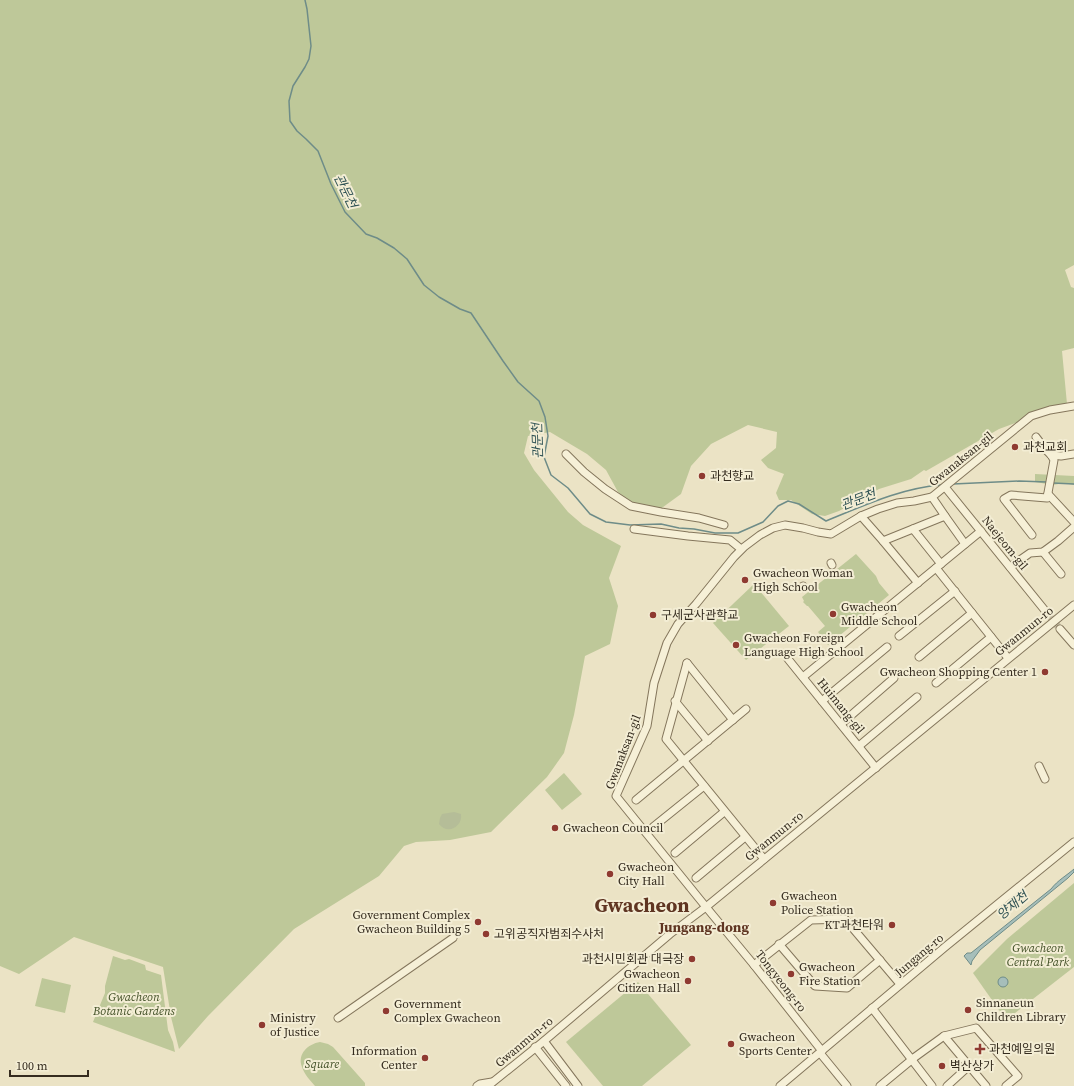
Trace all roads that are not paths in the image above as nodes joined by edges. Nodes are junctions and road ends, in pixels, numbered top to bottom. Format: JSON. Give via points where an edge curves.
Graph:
{"nodes":[{"id":1,"x":1074,"y":406,"type":"edge"},
{"id":2,"x":1036,"y":437,"type":"dead end"},
{"id":3,"x":566,"y":454,"type":"dead end"},
{"id":4,"x":1074,"y":454,"type":"edge"},
{"id":5,"x":1051,"y":455,"type":"junction"},
{"id":6,"x":945,"y":486,"type":"junction"},
{"id":7,"x":1048,"y":494,"type":"junction"},
{"id":8,"x":932,"y":497,"type":"junction"},
{"id":9,"x":861,"y":516,"type":"junction"},
{"id":10,"x":945,"y":516,"type":"junction"},
{"id":11,"x":1074,"y":522,"type":"edge"},
{"id":12,"x":724,"y":525,"type":"dead end"},
{"id":13,"x":1074,"y":526,"type":"edge"},
{"id":14,"x":634,"y":529,"type":"dead end"},
{"id":15,"x":913,"y":529,"type":"junction"},
{"id":16,"x":981,"y":531,"type":"junction"},
{"id":17,"x":1032,"y":535,"type":"dead end"},
{"id":18,"x":883,"y":541,"type":"junction"},
{"id":19,"x":965,"y":544,"type":"junction"},
{"id":20,"x":742,"y":549,"type":"junction"},
{"id":21,"x":1044,"y":552,"type":"junction"},
{"id":22,"x":938,"y":566,"type":"junction"},
{"id":23,"x":1010,"y":567,"type":"junction"},
{"id":24,"x":1061,"y":574,"type":"dead end"},
{"id":25,"x":918,"y":584,"type":"junction"},
{"id":26,"x":955,"y":592,"type":"junction"},
{"id":27,"x":1074,"y":605,"type":"edge"},
{"id":28,"x":972,"y":613,"type":"junction"},
{"id":29,"x":1047,"y":613,"type":"tunnel mouth"},
{"id":30,"x":1060,"y":629,"type":"tunnel mouth"},
{"id":31,"x":899,"y":636,"type":"dead end"},
{"id":32,"x":991,"y":637,"type":"junction"},
{"id":33,"x":1074,"y":645,"type":"edge"},
{"id":34,"x":886,"y":647,"type":"dead end"},
{"id":35,"x":919,"y":657,"type":"dead end"},
{"id":36,"x":1008,"y":658,"type":"junction"},
{"id":37,"x":788,"y":659,"type":"dead end"},
{"id":38,"x":803,"y":677,"type":"junction"},
{"id":39,"x":894,"y":678,"type":"dead end"},
{"id":40,"x":936,"y":683,"type":"dead end"},
{"id":41,"x":917,"y":698,"type":"dead end"},
{"id":42,"x":676,"y":701,"type":"junction"},
{"id":43,"x":822,"y":701,"type":"junction"},
{"id":44,"x":746,"y":709,"type":"dead end"},
{"id":45,"x":733,"y":720,"type":"junction"},
{"id":46,"x":841,"y":724,"type":"junction"},
{"id":47,"x":708,"y":741,"type":"junction"},
{"id":48,"x":859,"y":746,"type":"junction"},
{"id":49,"x":683,"y":761,"type":"junction"},
{"id":50,"x":1039,"y":766,"type":"dead end"},
{"id":51,"x":876,"y":768,"type":"junction"},
{"id":52,"x":1046,"y":779,"type":"dead end"},
{"id":53,"x":704,"y":786,"type":"junction"},
{"id":54,"x":636,"y":800,"type":"dead end"},
{"id":55,"x":724,"y":812,"type":"junction"},
{"id":56,"x":653,"y":827,"type":"dead end"},
{"id":57,"x":745,"y":837,"type":"junction"},
{"id":58,"x":1074,"y":842,"type":"edge"},
{"id":59,"x":675,"y":853,"type":"dead end"},
{"id":60,"x":764,"y":859,"type":"junction"},
{"id":61,"x":696,"y":878,"type":"dead end"},
{"id":62,"x":706,"y":907,"type":"junction"},
{"id":63,"x":453,"y":938,"type":"dead end"},
{"id":64,"x":780,"y":944,"type":"junction"},
{"id":65,"x":880,"y":960,"type":"junction"},
{"id":66,"x":754,"y":965,"type":"junction"},
{"id":67,"x":900,"y":984,"type":"junction"},
{"id":68,"x":872,"y":1008,"type":"junction"},
{"id":69,"x":338,"y":1018,"type":"dead end"},
{"id":70,"x":944,"y":1036,"type":"junction"},
{"id":71,"x":544,"y":1041,"type":"junction"},
{"id":72,"x":535,"y":1048,"type":"junction"},
{"id":73,"x":821,"y":1052,"type":"junction"},
{"id":74,"x":912,"y":1060,"type":"junction"},
{"id":75,"x":969,"y":1066,"type":"junction"},
{"id":76,"x":491,"y":1085,"type":"edge"},
{"id":77,"x":477,"y":1086,"type":"edge"},
{"id":78,"x":566,"y":1086,"type":"edge"},
{"id":79,"x":578,"y":1086,"type":"edge"},
{"id":80,"x":780,"y":1086,"type":"edge"},
{"id":81,"x":847,"y":1086,"type":"edge"},
{"id":82,"x":880,"y":1086,"type":"edge"},
{"id":83,"x":932,"y":1086,"type":"edge"},
{"id":84,"x":947,"y":1086,"type":"edge"},
{"id":85,"x":986,"y":1086,"type":"edge"},
{"id":86,"x":1006,"y":1086,"type":"edge"}],
"edges":[{"from":1,"to":6,"type":"street","name":"Gwanaksan-gil","via":[[1031,416]]},
{"from":2,"to":5,"type":"street"},
{"from":3,"to":12,"type":"street","via":[[605,489],[631,506],[700,518]]},
{"from":4,"to":5,"type":"street"},
{"from":5,"to":7,"type":"street","via":[[1054,460]]},
{"from":6,"to":8,"type":"street","name":"Gwanaksan-gil"},
{"from":6,"to":16,"type":"street","name":"Naejeom-gil"},
{"from":7,"to":11,"type":"street"},
{"from":7,"to":17,"type":"street","via":[[1047,498],[1011,495],[1004,499]]},
{"from":8,"to":9,"type":"street","name":"Gwanaksan-gil","via":[[897,503]]},
{"from":8,"to":10,"type":"street"},
{"from":9,"to":18,"type":"street"},
{"from":9,"to":20,"type":"street","name":"Gwanaksan-gil","via":[[831,534],[779,526],[760,535]]},
{"from":10,"to":15,"type":"street"},
{"from":10,"to":19,"type":"street"},
{"from":13,"to":21,"type":"street"},
{"from":14,"to":20,"type":"street","via":[[730,540]]},
{"from":15,"to":18,"type":"street"},
{"from":15,"to":22,"type":"street"},
{"from":16,"to":19,"type":"street"},
{"from":16,"to":23,"type":"street","name":"Naejeom-gil"},
{"from":18,"to":25,"type":"street"},
{"from":19,"to":22,"type":"street"},
{"from":20,"to":62,"type":"street","name":"Gwanaksan-gil","via":[[678,624],[667,643],[654,683],[647,726],[616,796]]},
{"from":21,"to":23,"type":"street","via":[[1030,553]]},
{"from":21,"to":24,"type":"street"},
{"from":22,"to":25,"type":"street"},
{"from":22,"to":26,"type":"street"},
{"from":23,"to":29,"type":"street","name":"Naejeom-gil"},
{"from":25,"to":38,"type":"street"},
{"from":26,"to":28,"type":"street"},
{"from":26,"to":31,"type":"street"},
{"from":27,"to":36,"type":"street","name":"Gwanmun-ro"},
{"from":28,"to":32,"type":"street"},
{"from":28,"to":35,"type":"street"},
{"from":30,"to":33,"type":"street"},
{"from":32,"to":36,"type":"street"},
{"from":32,"to":40,"type":"street"},
{"from":34,"to":43,"type":"street"},
{"from":36,"to":51,"type":"street","name":"Gwanmun-ro"},
{"from":37,"to":38,"type":"street","name":"Huimang-gil"},
{"from":38,"to":43,"type":"street","name":"Huimang-gil"},
{"from":39,"to":46,"type":"street"},
{"from":41,"to":48,"type":"street"},
{"from":42,"to":45,"type":"street","via":[[686,663]]},
{"from":42,"to":47,"type":"street"},
{"from":42,"to":49,"type":"street","via":[[666,739]]},
{"from":43,"to":46,"type":"street","name":"Huimang-gil"},
{"from":44,"to":45,"type":"street"},
{"from":45,"to":47,"type":"street"},
{"from":46,"to":48,"type":"street","name":"Huimang-gil"},
{"from":47,"to":49,"type":"street"},
{"from":48,"to":51,"type":"street","name":"Huimang-gil"},
{"from":49,"to":53,"type":"street"},
{"from":49,"to":54,"type":"street"},
{"from":50,"to":52,"type":"street"},
{"from":51,"to":60,"type":"street","name":"Gwanmun-ro"},
{"from":53,"to":55,"type":"street"},
{"from":53,"to":56,"type":"street"},
{"from":55,"to":57,"type":"street"},
{"from":55,"to":59,"type":"street"},
{"from":57,"to":60,"type":"street"},
{"from":57,"to":61,"type":"street"},
{"from":58,"to":67,"type":"street","name":"Jungang-ro"},
{"from":60,"to":62,"type":"street","name":"Gwanmun-ro"},
{"from":62,"to":66,"type":"street","name":"Tongyeong-ro"},
{"from":62,"to":71,"type":"street","name":"Gwanmun-ro","via":[[670,934]]},
{"from":63,"to":69,"type":"street"},
{"from":64,"to":65,"type":"street","via":[[810,920],[845,919]]},
{"from":64,"to":65,"type":"street","via":[[815,986],[847,988]]},
{"from":64,"to":66,"type":"street"},
{"from":65,"to":67,"type":"street"},
{"from":66,"to":73,"type":"street","name":"Tongyeong-ro"},
{"from":67,"to":68,"type":"street","name":"Jungang-ro"},
{"from":68,"to":73,"type":"street","name":"Jungang-ro"},
{"from":68,"to":74,"type":"street"},
{"from":70,"to":74,"type":"street"},
{"from":70,"to":75,"type":"street"},
{"from":70,"to":86,"type":"street","via":[[976,1028],[1018,1076]]},
{"from":71,"to":72,"type":"street","name":"Gwanmun-ro"},
{"from":71,"to":79,"type":"street"},
{"from":72,"to":76,"type":"street","name":"Gwanmun-ro"},
{"from":72,"to":78,"type":"street"},
{"from":73,"to":80,"type":"street","name":"Jungang-ro"},
{"from":73,"to":81,"type":"street","name":"Tongyeong-ro"},
{"from":74,"to":82,"type":"street"},
{"from":74,"to":83,"type":"street"},
{"from":75,"to":84,"type":"street"},
{"from":75,"to":85,"type":"street"},
{"from":76,"to":77,"type":"street"}]}
